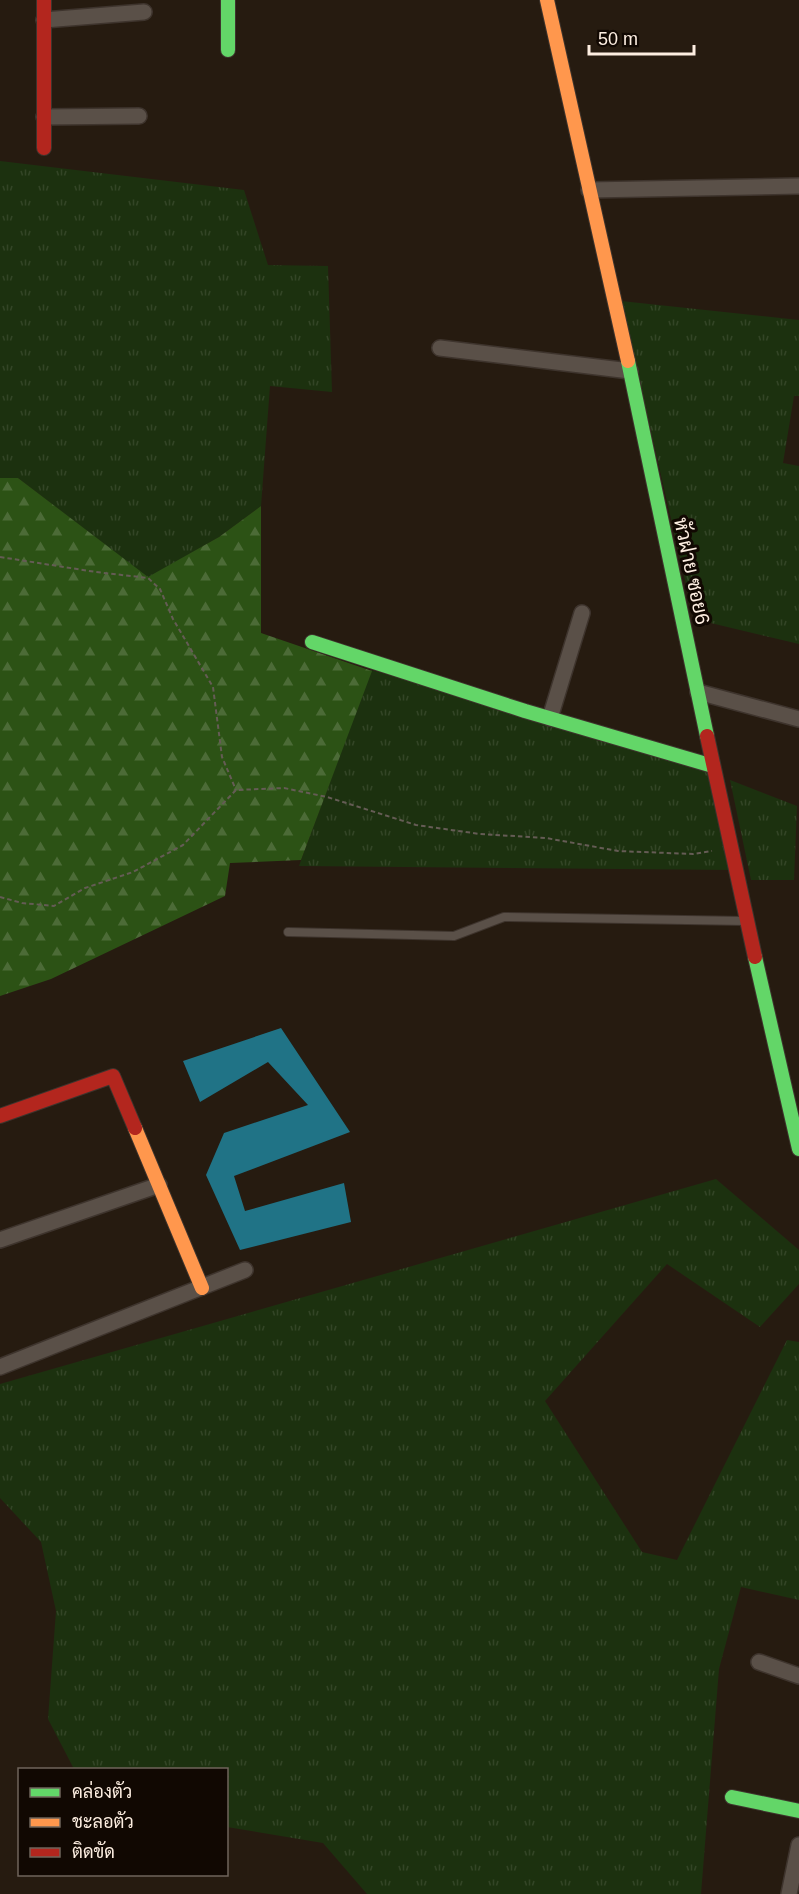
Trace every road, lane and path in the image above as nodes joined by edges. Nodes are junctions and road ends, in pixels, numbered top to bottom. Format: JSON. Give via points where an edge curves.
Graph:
{"nodes":[{"id":1,"x":44,"y":0,"type":"edge"},
{"id":2,"x":228,"y":0,"type":"edge"},
{"id":3,"x":547,"y":0,"type":"edge"},
{"id":4,"x":144,"y":12,"type":"dead end"},
{"id":5,"x":44,"y":20,"type":"junction"},
{"id":6,"x":228,"y":50,"type":"dead end"},
{"id":7,"x":139,"y":116,"type":"dead end"},
{"id":8,"x":44,"y":117,"type":"junction"},
{"id":9,"x":44,"y":148,"type":"dead end"},
{"id":10,"x":799,"y":186,"type":"edge"},
{"id":11,"x":589,"y":190,"type":"junction"},
{"id":12,"x":440,"y":348,"type":"dead end"},
{"id":13,"x":630,"y":371,"type":"junction"},
{"id":14,"x":0,"y":557,"type":"edge"},
{"id":15,"x":582,"y":613,"type":"dead end"},
{"id":16,"x":312,"y":642,"type":"dead end"},
{"id":17,"x":698,"y":692,"type":"junction"},
{"id":18,"x":550,"y":718,"type":"junction"},
{"id":19,"x":799,"y":719,"type":"edge"},
{"id":20,"x":713,"y":766,"type":"junction"},
{"id":21,"x":236,"y":790,"type":"junction"},
{"id":22,"x":730,"y":848,"type":"junction"},
{"id":23,"x":0,"y":897,"type":"edge"},
{"id":24,"x":747,"y":921,"type":"junction"},
{"id":25,"x":288,"y":932,"type":"dead end"},
{"id":26,"x":0,"y":1116,"type":"edge"},
{"id":27,"x":799,"y":1149,"type":"edge"},
{"id":28,"x":159,"y":1185,"type":"junction"},
{"id":29,"x":0,"y":1240,"type":"edge"},
{"id":30,"x":245,"y":1270,"type":"dead end"},
{"id":31,"x":202,"y":1288,"type":"junction"},
{"id":32,"x":0,"y":1367,"type":"edge"},
{"id":33,"x":759,"y":1662,"type":"dead end"},
{"id":34,"x":799,"y":1676,"type":"edge"},
{"id":35,"x":732,"y":1797,"type":"dead end"},
{"id":36,"x":799,"y":1811,"type":"edge"},
{"id":37,"x":799,"y":1845,"type":"edge"},
{"id":38,"x":789,"y":1894,"type":"edge"}],
"edges":[{"from":1,"to":5,"type":"street"},
{"from":2,"to":6,"type":"street"},
{"from":3,"to":11,"type":"street","name":"หัวฝาย ซอย6"},
{"from":4,"to":5,"type":"street"},
{"from":5,"to":8,"type":"street"},
{"from":7,"to":8,"type":"street"},
{"from":8,"to":9,"type":"street"},
{"from":10,"to":11,"type":"street"},
{"from":11,"to":13,"type":"street","name":"หัวฝาย ซอย6"},
{"from":12,"to":13,"type":"street"},
{"from":13,"to":17,"type":"street","name":"หัวฝาย ซอย6"},
{"from":14,"to":21,"type":"path","via":[[148,578],[160,589],[213,687],[222,757]]},
{"from":15,"to":18,"type":"street"},
{"from":16,"to":18,"type":"street"},
{"from":17,"to":19,"type":"street"},
{"from":17,"to":20,"type":"street","name":"หัวฝาย ซอย6"},
{"from":18,"to":20,"type":"street"},
{"from":20,"to":22,"type":"street","name":"หัวฝาย ซอย6"},
{"from":21,"to":22,"type":"path","via":[[284,788],[416,825],[546,838],[618,851],[693,854]]},
{"from":21,"to":23,"type":"path","via":[[183,845],[134,872],[85,888],[54,906]]},
{"from":22,"to":24,"type":"street","name":"หัวฝาย ซอย6"},
{"from":24,"to":25,"type":"lane","via":[[504,917],[454,936]]},
{"from":24,"to":27,"type":"street","name":"หัวฝาย ซอย6"},
{"from":26,"to":28,"type":"street","via":[[113,1076]]},
{"from":28,"to":29,"type":"street"},
{"from":28,"to":31,"type":"street"},
{"from":30,"to":31,"type":"street"},
{"from":31,"to":32,"type":"street"},
{"from":33,"to":34,"type":"street"},
{"from":35,"to":36,"type":"street"},
{"from":37,"to":38,"type":"street"}]}
